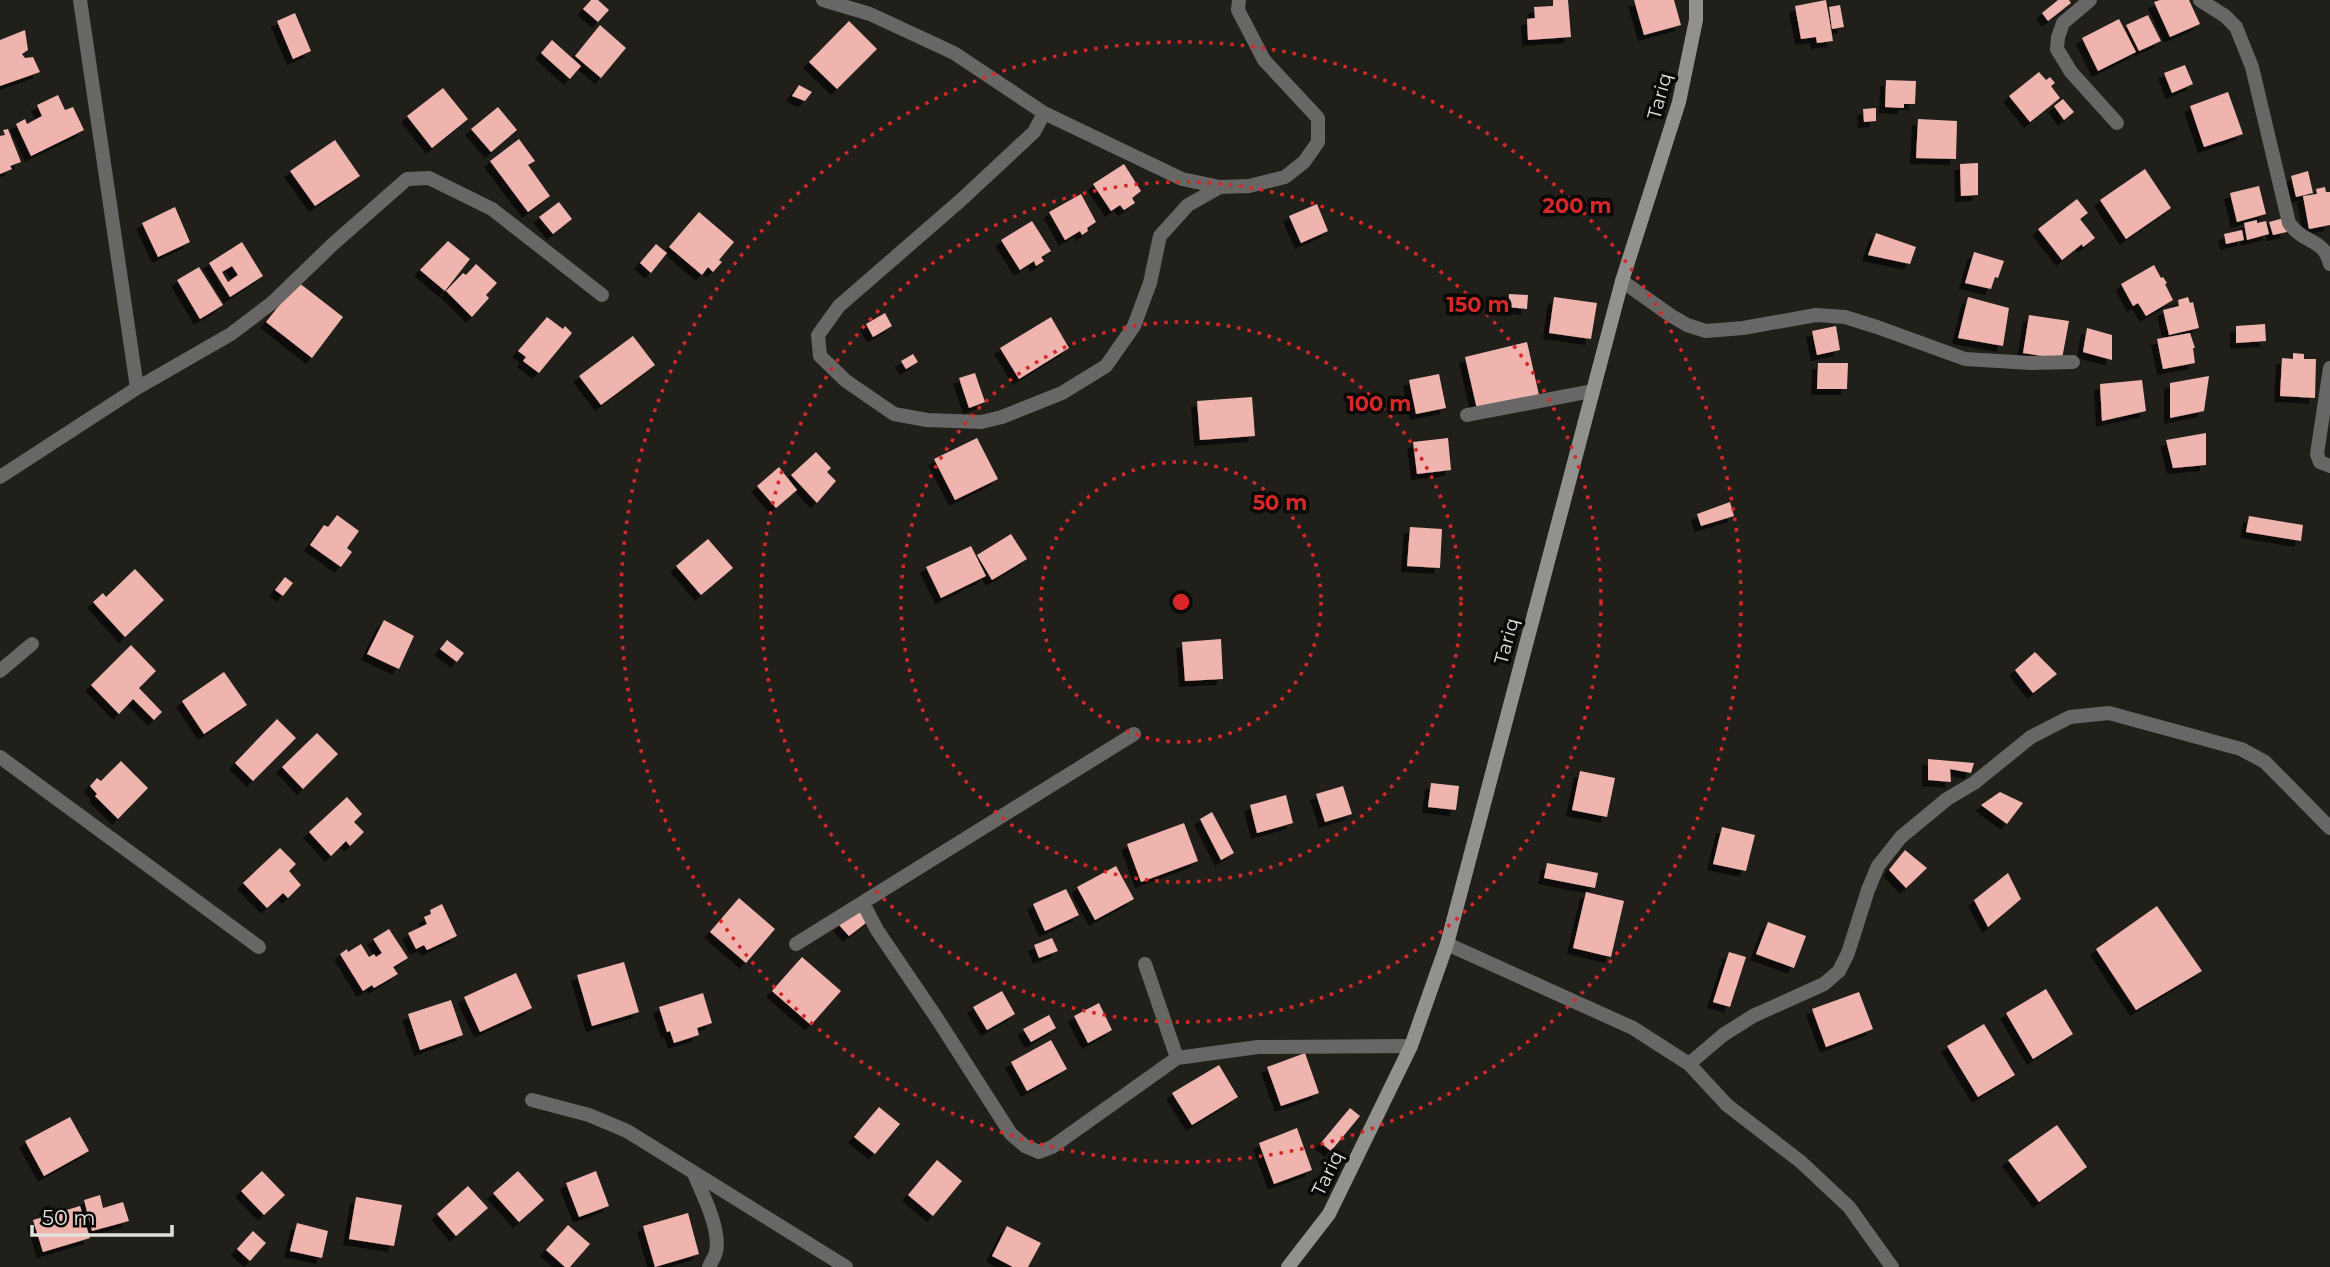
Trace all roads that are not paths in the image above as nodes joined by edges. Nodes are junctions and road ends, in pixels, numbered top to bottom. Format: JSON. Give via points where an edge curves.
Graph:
{"nodes":[{"id":1,"x":80,"y":0,"type":"edge"},
{"id":2,"x":823,"y":0,"type":"edge"},
{"id":3,"x":1239,"y":0,"type":"edge"},
{"id":4,"x":1696,"y":0,"type":"edge"},
{"id":5,"x":2091,"y":0,"type":"edge"},
{"id":6,"x":2200,"y":0,"type":"edge"},
{"id":7,"x":1044,"y":113,"type":"junction"},
{"id":8,"x":2117,"y":123,"type":"dead end"},
{"id":9,"x":1220,"y":187,"type":"junction"},
{"id":10,"x":2330,"y":264,"type":"edge"},
{"id":11,"x":1622,"y":281,"type":"junction"},
{"id":12,"x":602,"y":295,"type":"dead end"},
{"id":13,"x":2073,"y":362,"type":"dead end"},
{"id":14,"x":2330,"y":368,"type":"edge"},
{"id":15,"x":137,"y":388,"type":"junction"},
{"id":16,"x":1592,"y":391,"type":"junction"},
{"id":17,"x":1467,"y":415,"type":"dead end"},
{"id":18,"x":2330,"y":466,"type":"edge"},
{"id":19,"x":0,"y":477,"type":"edge"},
{"id":20,"x":32,"y":644,"type":"dead end"},
{"id":21,"x":0,"y":671,"type":"edge"},
{"id":22,"x":1133,"y":734,"type":"dead end"},
{"id":23,"x":0,"y":757,"type":"edge"},
{"id":24,"x":2330,"y":828,"type":"edge"},
{"id":25,"x":863,"y":903,"type":"junction"},
{"id":26,"x":796,"y":944,"type":"dead end"},
{"id":27,"x":1447,"y":944,"type":"junction"},
{"id":28,"x":259,"y":947,"type":"dead end"},
{"id":29,"x":1145,"y":964,"type":"dead end"},
{"id":30,"x":1410,"y":1046,"type":"junction"},
{"id":31,"x":1177,"y":1058,"type":"junction"},
{"id":32,"x":1689,"y":1064,"type":"junction"},
{"id":33,"x":531,"y":1100,"type":"dead end"},
{"id":34,"x":695,"y":1175,"type":"junction"},
{"id":35,"x":709,"y":1267,"type":"edge"},
{"id":36,"x":846,"y":1267,"type":"edge"},
{"id":37,"x":1288,"y":1267,"type":"edge"},
{"id":38,"x":1892,"y":1267,"type":"edge"}],
"edges":[{"from":1,"to":15,"type":"street"},
{"from":2,"to":7,"type":"street","via":[[870,14],[954,54]]},
{"from":3,"to":9,"type":"street","via":[[1238,10],[1264,60],[1318,118],[1318,142],[1304,162],[1285,177]]},
{"from":4,"to":11,"type":"main road","name":"Tariq","via":[[1679,102]]},
{"from":5,"to":8,"type":"street","via":[[2063,23],[2057,49],[2071,72]]},
{"from":6,"to":10,"type":"street","via":[[2236,27],[2252,67],[2289,223],[2296,233],[2322,247]]},
{"from":7,"to":9,"type":"street","via":[[1182,178]]},
{"from":7,"to":9,"type":"street","via":[[1034,132],[839,306],[818,335],[820,356],[846,381],[894,414],[981,422],[1062,393],[1096,374],[1134,326],[1160,236],[1188,205]]},
{"from":11,"to":13,"type":"street","via":[[1670,315],[1706,331],[1816,315],[1845,317],[1965,359]]},
{"from":11,"to":16,"type":"main road","name":"Tariq"},
{"from":12,"to":15,"type":"street","via":[[492,209],[429,177],[407,179],[273,302],[231,334]]},
{"from":14,"to":18,"type":"street","via":[[2317,454],[2320,462]]},
{"from":15,"to":19,"type":"street"},
{"from":16,"to":17,"type":"street"},
{"from":16,"to":27,"type":"main road","name":"Tariq"},
{"from":20,"to":21,"type":"street"},
{"from":22,"to":25,"type":"street"},
{"from":23,"to":28,"type":"street"},
{"from":24,"to":32,"type":"street","via":[[2265,762],[2241,749],[2109,713],[2070,716],[2031,737],[1901,837],[1878,866],[1839,971],[1824,984],[1753,1016]]},
{"from":25,"to":26,"type":"street"},
{"from":25,"to":31,"type":"street","via":[[1011,1134],[1025,1146],[1039,1152],[1052,1147]]},
{"from":27,"to":30,"type":"main road","name":"Tariq"},
{"from":27,"to":32,"type":"street","via":[[1633,1028]]},
{"from":29,"to":31,"type":"street"},
{"from":30,"to":31,"type":"street","via":[[1258,1047]]},
{"from":30,"to":37,"type":"main road","name":"Tariq","via":[[1329,1214]]},
{"from":32,"to":38,"type":"street","via":[[1727,1105],[1801,1162],[1849,1207]]},
{"from":33,"to":34,"type":"street","via":[[589,1115],[627,1131]]},
{"from":34,"to":35,"type":"street","via":[[715,1233],[716,1251]]},
{"from":34,"to":36,"type":"street"}]}
